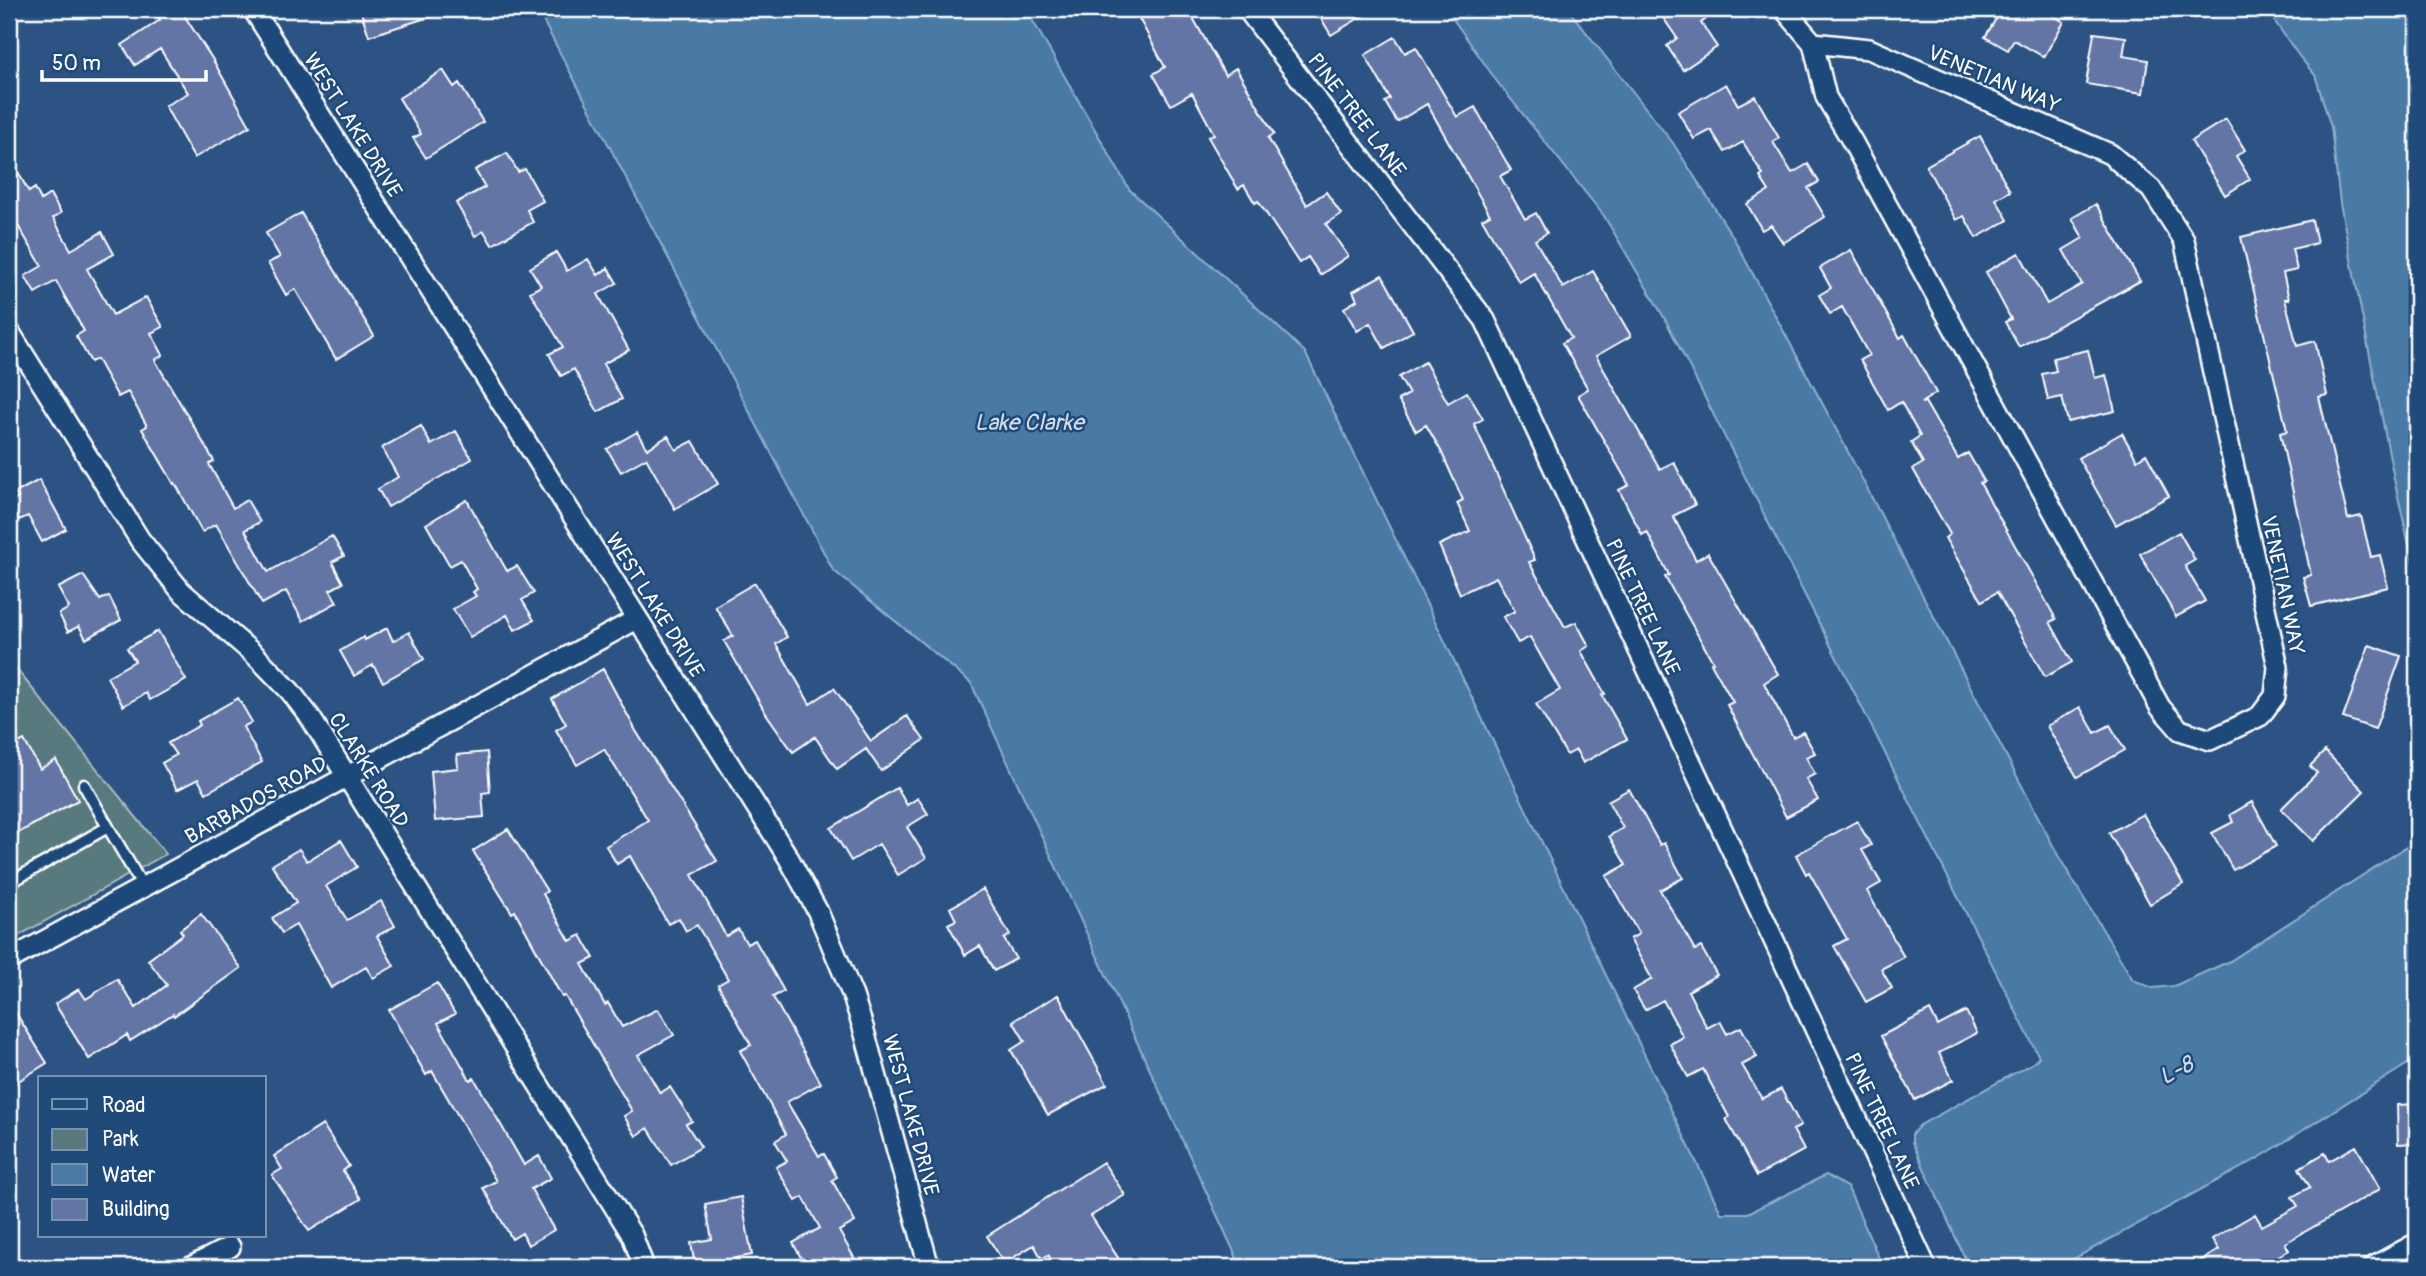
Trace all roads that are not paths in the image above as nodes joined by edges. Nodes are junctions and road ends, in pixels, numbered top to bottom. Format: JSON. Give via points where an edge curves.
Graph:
{"nodes":[{"id":1,"x":253,"y":9,"type":"edge"},
{"id":2,"x":1247,"y":9,"type":"edge"},
{"id":3,"x":1784,"y":9,"type":"edge"},
{"id":4,"x":1813,"y":43,"type":"junction"},
{"id":5,"x":9,"y":331,"type":"edge"},
{"id":6,"x":637,"y":619,"type":"junction"},
{"id":7,"x":346,"y":777,"type":"junction"},
{"id":8,"x":84,"y":785,"type":"dead end"},
{"id":9,"x":108,"y":827,"type":"junction"},
{"id":10,"x":9,"y":883,"type":"edge"},
{"id":11,"x":143,"y":887,"type":"junction"},
{"id":12,"x":11,"y":953,"type":"edge"},
{"id":13,"x":2417,"y":1243,"type":"edge"},
{"id":14,"x":230,"y":1247,"type":"dead end"},
{"id":15,"x":191,"y":1267,"type":"edge"},
{"id":16,"x":644,"y":1267,"type":"edge"},
{"id":17,"x":929,"y":1267,"type":"edge"},
{"id":18,"x":1926,"y":1267,"type":"edge"},
{"id":19,"x":2373,"y":1267,"type":"edge"}],
"edges":[{"from":1,"to":6,"type":"street","name":"WEST LAKE DRIVE"},
{"from":2,"to":18,"type":"street","name":"PINE TREE LANE","via":[[1485,320]]},
{"from":3,"to":4,"type":"street","name":"VENETIAN WAY"},
{"from":4,"to":4,"type":"street","name":"VENETIAN WAY","via":[[1869,49],[2110,154],[2151,190],[2184,240],[2278,667],[2275,696],[2260,716],[2210,740],[2180,730],[2160,707],[1826,97]]},
{"from":5,"to":7,"type":"street","name":"CLARKE ROAD","via":[[139,540],[188,598],[290,691]]},
{"from":6,"to":7,"type":"street","name":"BARBADOS ROAD"},
{"from":6,"to":17,"type":"street","name":"WEST LAKE DRIVE","via":[[788,858],[823,923],[863,1027]]},
{"from":7,"to":11,"type":"street","name":"BARBADOS ROAD"},
{"from":7,"to":16,"type":"street","name":"CLARKE ROAD","via":[[632,1235]]},
{"from":8,"to":9,"type":"lane"},
{"from":9,"to":10,"type":"lane"},
{"from":9,"to":11,"type":"lane"},
{"from":11,"to":12,"type":"street","name":"BARBADOS ROAD"},
{"from":13,"to":19,"type":"street"},
{"from":14,"to":15,"type":"street"}]}
